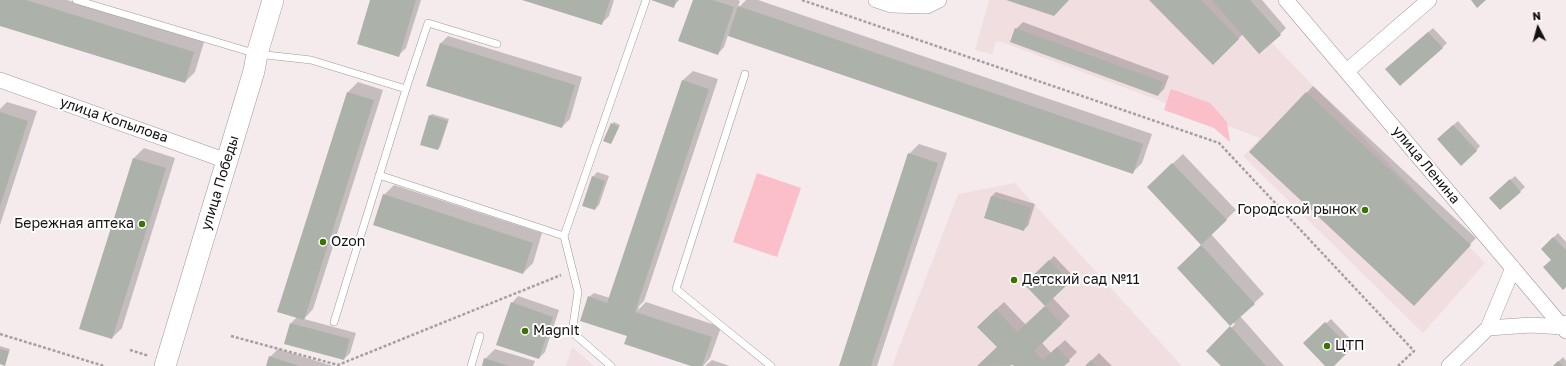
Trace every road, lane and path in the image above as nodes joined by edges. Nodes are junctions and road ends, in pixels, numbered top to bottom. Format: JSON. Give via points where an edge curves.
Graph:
{"nodes":[{"id":1,"x":76,"y":0,"type":"edge"},
{"id":2,"x":273,"y":0,"type":"edge"},
{"id":3,"x":646,"y":0,"type":"edge"},
{"id":4,"x":802,"y":0,"type":"edge"},
{"id":5,"x":876,"y":0,"type":"edge"},
{"id":6,"x":1286,"y":0,"type":"edge"},
{"id":7,"x":1429,"y":0,"type":"edge"},
{"id":8,"x":933,"y":3,"type":"edge"},
{"id":9,"x":497,"y":44,"type":"dead end"},
{"id":10,"x":257,"y":54,"type":"junction"},
{"id":11,"x":1347,"y":71,"type":"junction"},
{"id":12,"x":745,"y":74,"type":"dead end"},
{"id":13,"x":0,"y":80,"type":"edge"},
{"id":14,"x":406,"y":89,"type":"junction"},
{"id":15,"x":227,"y":161,"type":"junction"},
{"id":16,"x":379,"y":175,"type":"junction"},
{"id":17,"x":564,"y":236,"type":"junction"},
{"id":18,"x":1512,"y":268,"type":"junction"},
{"id":19,"x":572,"y":270,"type":"junction"},
{"id":20,"x":334,"y":322,"type":"dead end"},
{"id":21,"x":1565,"y":327,"type":"edge"},
{"id":22,"x":1488,"y":328,"type":"junction"},
{"id":23,"x":0,"y":334,"type":"edge"},
{"id":24,"x":231,"y":336,"type":"dead end"},
{"id":25,"x":480,"y":336,"type":"dead end"},
{"id":26,"x":104,"y":366,"type":"edge"},
{"id":27,"x":165,"y":366,"type":"edge"},
{"id":28,"x":471,"y":366,"type":"edge"},
{"id":29,"x":611,"y":366,"type":"edge"},
{"id":30,"x":771,"y":366,"type":"edge"},
{"id":31,"x":1398,"y":366,"type":"edge"},
{"id":32,"x":1448,"y":366,"type":"edge"}],
"edges":[{"from":1,"to":10,"type":"lane"},
{"from":2,"to":10,"type":"street","name":"улица Победы"},
{"from":3,"to":17,"type":"lane"},
{"from":4,"to":31,"type":"path","via":[[1219,143],[1414,351]]},
{"from":5,"to":8,"type":"street","via":[[891,6]]},
{"from":6,"to":11,"type":"street","name":"улица Ленина"},
{"from":7,"to":11,"type":"street"},
{"from":9,"to":14,"type":"lane","via":[[428,23]]},
{"from":10,"to":14,"type":"lane","via":[[311,60]]},
{"from":10,"to":15,"type":"street","name":"улица Победы"},
{"from":11,"to":18,"type":"street","name":"улица Ленина"},
{"from":12,"to":30,"type":"lane","via":[[676,289]]},
{"from":13,"to":15,"type":"street","name":"улица Копылова"},
{"from":14,"to":16,"type":"lane"},
{"from":15,"to":27,"type":"street","name":"улица Победы"},
{"from":16,"to":17,"type":"lane"},
{"from":16,"to":20,"type":"lane"},
{"from":17,"to":19,"type":"lane"},
{"from":18,"to":21,"type":"street","name":"улица Ленина"},
{"from":18,"to":22,"type":"street"},
{"from":19,"to":24,"type":"path","via":[[338,365]]},
{"from":19,"to":29,"type":"lane","via":[[578,292],[572,332]]},
{"from":21,"to":22,"type":"street","via":[[1531,325]]},
{"from":22,"to":32,"type":"street"},
{"from":23,"to":26,"type":"path"},
{"from":25,"to":28,"type":"lane"}]}
